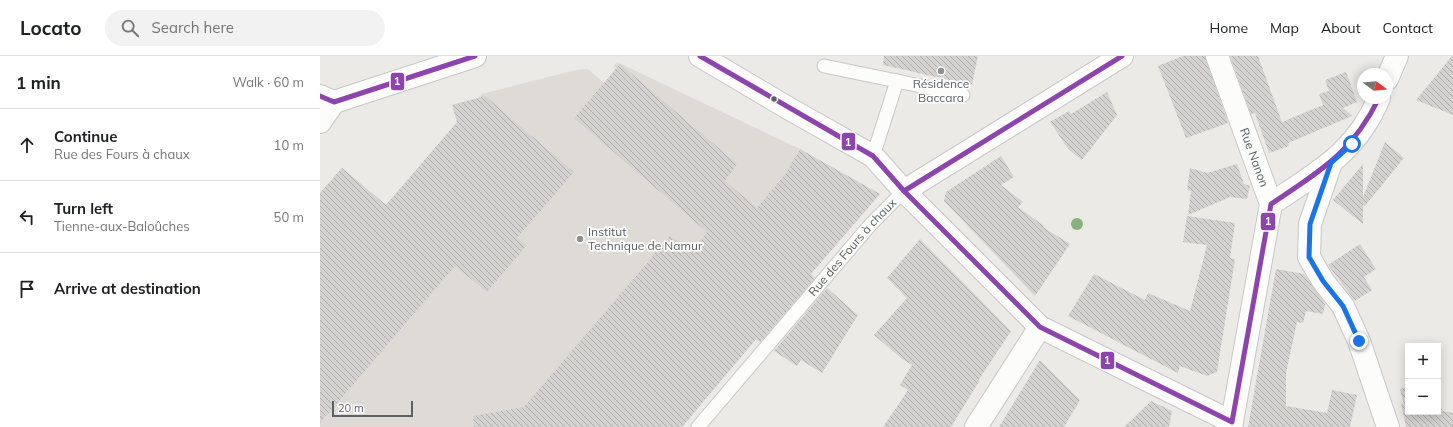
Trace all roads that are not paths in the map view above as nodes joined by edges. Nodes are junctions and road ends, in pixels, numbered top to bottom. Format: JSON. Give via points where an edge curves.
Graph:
{"nodes":[{"id":1,"x":475,"y":56,"type":"edge"},
{"id":2,"x":1122,"y":56,"type":"edge"},
{"id":3,"x":1216,"y":56,"type":"edge"},
{"id":4,"x":1397,"y":56,"type":"edge"},
{"id":5,"x":712,"y":59,"type":"edge"},
{"id":6,"x":824,"y":66,"type":"dead end"},
{"id":7,"x":1392,"y":68,"type":"edge"},
{"id":8,"x":897,"y":81,"type":"junction"},
{"id":9,"x":963,"y":95,"type":"dead end"},
{"id":10,"x":327,"y":99,"type":"edge"},
{"id":11,"x":1377,"y":104,"type":"edge"},
{"id":12,"x":320,"y":122,"type":"edge"},
{"id":13,"x":873,"y":156,"type":"junction"},
{"id":14,"x":1331,"y":163,"type":"junction"},
{"id":15,"x":904,"y":191,"type":"junction"},
{"id":16,"x":1271,"y":204,"type":"junction"},
{"id":17,"x":1040,"y":328,"type":"junction"},
{"id":18,"x":1231,"y":424,"type":"edge"},
{"id":19,"x":698,"y":427,"type":"edge"},
{"id":20,"x":976,"y":427,"type":"edge"},
{"id":21,"x":1388,"y":427,"type":"edge"}],
"edges":[{"from":1,"to":10,"type":"street"},
{"from":2,"to":15,"type":"street","name":"Rue des Fours à chaux"},
{"from":3,"to":16,"type":"street","name":"Rue Nanon"},
{"from":4,"to":7,"type":"street"},
{"from":5,"to":13,"type":"street","via":[[788,108]]},
{"from":6,"to":8,"type":"lane"},
{"from":8,"to":9,"type":"lane"},
{"from":8,"to":13,"type":"lane"},
{"from":10,"to":12,"type":"street"},
{"from":11,"to":14,"type":"street","via":[[1371,118],[1356,139]]},
{"from":13,"to":15,"type":"street"},
{"from":14,"to":16,"type":"street"},
{"from":14,"to":21,"type":"street","via":[[1310,224],[1309,257],[1323,281],[1343,306],[1359,341]]},
{"from":15,"to":17,"type":"street"},
{"from":15,"to":19,"type":"lane","name":"Rue des Fours à chaux","via":[[871,224]]},
{"from":16,"to":18,"type":"street"},
{"from":17,"to":18,"type":"street"},
{"from":17,"to":20,"type":"street"}]}
